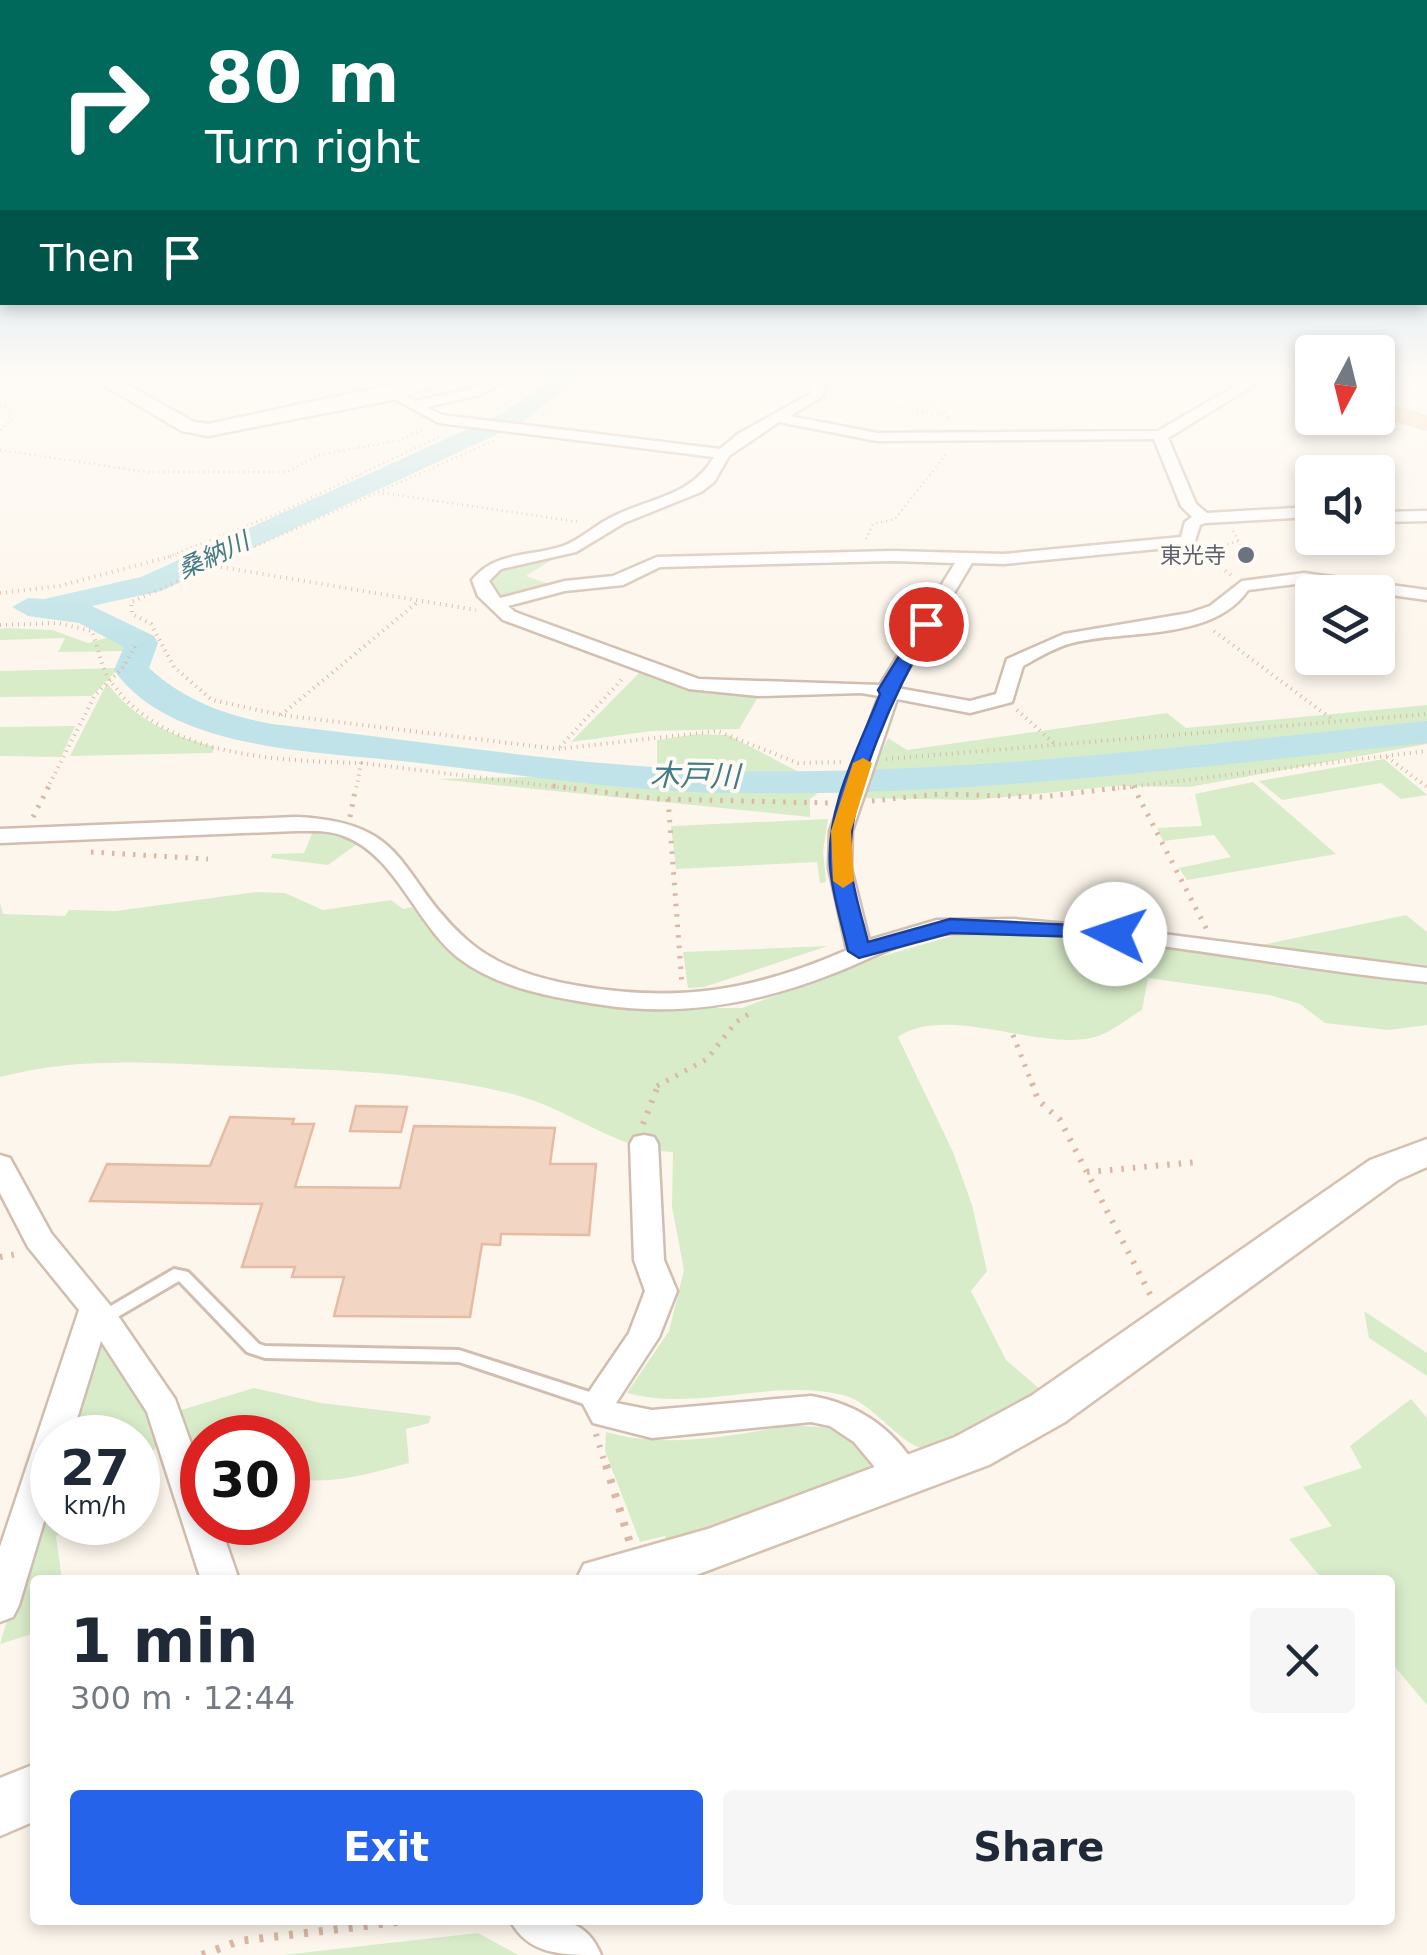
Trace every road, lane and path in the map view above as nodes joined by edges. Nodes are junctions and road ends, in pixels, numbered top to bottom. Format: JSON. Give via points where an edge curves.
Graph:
{"nodes":[{"id":1,"x":108,"y":466,"type":"edge"},
{"id":2,"x":298,"y":466,"type":"edge"},
{"id":3,"x":377,"y":466,"type":"edge"},
{"id":4,"x":437,"y":466,"type":"edge"},
{"id":5,"x":716,"y":466,"type":"edge"},
{"id":6,"x":936,"y":466,"type":"edge"},
{"id":7,"x":1174,"y":466,"type":"edge"},
{"id":8,"x":380,"y":492,"type":"junction"},
{"id":9,"x":1295,"y":513,"type":"edge"},
{"id":10,"x":1427,"y":516,"type":"edge"},
{"id":11,"x":1395,"y":517,"type":"edge"},
{"id":12,"x":1203,"y":518,"type":"junction"},
{"id":13,"x":607,"y":526,"type":"junction"},
{"id":14,"x":1238,"y":540,"type":"dead end"},
{"id":15,"x":1188,"y":542,"type":"junction"},
{"id":16,"x":872,"y":556,"type":"junction"},
{"id":17,"x":1212,"y":558,"type":"junction"},
{"id":18,"x":966,"y":559,"type":"junction"},
{"id":19,"x":217,"y":567,"type":"junction"},
{"id":20,"x":1242,"y":586,"type":"junction"},
{"id":21,"x":0,"y":592,"type":"edge"},
{"id":22,"x":1427,"y":595,"type":"edge"},
{"id":23,"x":420,"y":600,"type":"junction"},
{"id":24,"x":502,"y":610,"type":"junction"},
{"id":25,"x":1193,"y":616,"type":"junction"},
{"id":26,"x":0,"y":625,"type":"edge"},
{"id":27,"x":136,"y":645,"type":"dead end"},
{"id":28,"x":638,"y":662,"type":"junction"},
{"id":29,"x":109,"y":679,"type":"junction"},
{"id":30,"x":888,"y":691,"type":"junction"},
{"id":31,"x":1004,"y":698,"type":"junction"},
{"id":32,"x":1427,"y":714,"type":"edge"},
{"id":33,"x":281,"y":715,"type":"junction"},
{"id":34,"x":1336,"y":722,"type":"junction"},
{"id":35,"x":1056,"y":745,"type":"junction"},
{"id":36,"x":558,"y":750,"type":"junction"},
{"id":37,"x":1427,"y":752,"type":"edge"},
{"id":38,"x":1385,"y":755,"type":"junction"},
{"id":39,"x":864,"y":761,"type":"junction"},
{"id":40,"x":362,"y":763,"type":"junction"},
{"id":41,"x":1133,"y":786,"type":"junction"},
{"id":42,"x":1427,"y":788,"type":"edge"},
{"id":43,"x":668,"y":799,"type":"junction"},
{"id":44,"x":846,"y":804,"type":"junction"},
{"id":45,"x":343,"y":828,"type":"junction"},
{"id":46,"x":11,"y":836,"type":"edge"},
{"id":47,"x":74,"y":836,"type":"junction"},
{"id":48,"x":208,"y":859,"type":"dead end"},
{"id":49,"x":1214,"y":945,"type":"junction"},
{"id":50,"x":859,"y":951,"type":"junction"},
{"id":51,"x":1427,"y":975,"type":"edge"},
{"id":52,"x":780,"y":981,"type":"junction"},
{"id":53,"x":684,"y":1004,"type":"junction"},
{"id":54,"x":1013,"y":1034,"type":"dead end"},
{"id":55,"x":644,"y":1144,"type":"joint"},
{"id":56,"x":1427,"y":1152,"type":"edge"},
{"id":57,"x":1198,"y":1162,"type":"dead end"},
{"id":58,"x":0,"y":1164,"type":"edge"},
{"id":59,"x":1087,"y":1172,"type":"junction"},
{"id":60,"x":99,"y":1313,"type":"junction"},
{"id":61,"x":1166,"y":1325,"type":"junction"},
{"id":62,"x":602,"y":1408,"type":"junction"},
{"id":63,"x":62,"y":1415,"type":"edge"},
{"id":64,"x":905,"y":1479,"type":"junction"},
{"id":65,"x":30,"y":1511,"type":"edge"},
{"id":66,"x":618,"y":1566,"type":"edge"},
{"id":67,"x":218,"y":1575,"type":"edge"},
{"id":68,"x":0,"y":1605,"type":"edge"},
{"id":69,"x":30,"y":1794,"type":"edge"},
{"id":70,"x":0,"y":1807,"type":"edge"},
{"id":71,"x":373,"y":1925,"type":"edge"},
{"id":72,"x":539,"y":1925,"type":"edge"},
{"id":73,"x":202,"y":1955,"type":"edge"},
{"id":74,"x":579,"y":1955,"type":"edge"}],
"edges":[{"from":1,"to":2,"type":"path","via":[[288,472]]},
{"from":3,"to":21,"type":"path","via":[[135,571]]},
{"from":4,"to":8,"type":"path"},
{"from":5,"to":13,"type":"street","via":[[696,489]]},
{"from":6,"to":16,"type":"path","via":[[894,519],[873,524],[866,536]]},
{"from":7,"to":12,"type":"street","via":[[1189,506]]},
{"from":8,"to":13,"type":"path"},
{"from":8,"to":19,"type":"path"},
{"from":9,"to":12,"type":"street"},
{"from":10,"to":11,"type":"street"},
{"from":12,"to":15,"type":"street","via":[[1193,522]]},
{"from":13,"to":24,"type":"street","via":[[570,549],[492,566],[480,580]]},
{"from":14,"to":17,"type":"path","via":[[1219,547],[1222,554]]},
{"from":15,"to":17,"type":"path"},
{"from":15,"to":18,"type":"street"},
{"from":16,"to":18,"type":"street"},
{"from":16,"to":24,"type":"street","via":[[658,562],[616,581],[565,586]]},
{"from":17,"to":20,"type":"path"},
{"from":18,"to":30,"type":"street"},
{"from":19,"to":23,"type":"path"},
{"from":19,"to":33,"type":"path","via":[[130,602],[132,614],[151,624],[174,667],[212,700]]},
{"from":20,"to":22,"type":"street","via":[[1304,578]]},
{"from":20,"to":25,"type":"street","via":[[1230,604]]},
{"from":23,"to":24,"type":"path"},
{"from":23,"to":33,"type":"path"},
{"from":24,"to":28,"type":"street"},
{"from":25,"to":31,"type":"street","via":[[1072,636],[1014,663]]},
{"from":25,"to":34,"type":"path"},
{"from":26,"to":29,"type":"path","via":[[92,631]]},
{"from":27,"to":29,"type":"path"},
{"from":28,"to":30,"type":"street","via":[[712,688]]},
{"from":28,"to":36,"type":"path"},
{"from":29,"to":40,"type":"path","via":[[140,711],[192,738],[262,754]]},
{"from":29,"to":46,"type":"path"},
{"from":30,"to":31,"type":"street","via":[[970,707]]},
{"from":30,"to":39,"type":"street"},
{"from":31,"to":35,"type":"path"},
{"from":32,"to":34,"type":"path"},
{"from":33,"to":36,"type":"path"},
{"from":34,"to":35,"type":"path"},
{"from":35,"to":39,"type":"path"},
{"from":36,"to":39,"type":"path","via":[[717,731],[798,764]]},
{"from":37,"to":38,"type":"path"},
{"from":38,"to":41,"type":"path"},
{"from":38,"to":42,"type":"path"},
{"from":39,"to":44,"type":"street"},
{"from":40,"to":43,"type":"path"},
{"from":40,"to":45,"type":"path"},
{"from":41,"to":44,"type":"path","via":[[1042,797],[939,794]]},
{"from":41,"to":49,"type":"path"},
{"from":43,"to":44,"type":"path"},
{"from":43,"to":53,"type":"path"},
{"from":44,"to":50,"type":"street","via":[[840,868]]},
{"from":45,"to":47,"type":"street"},
{"from":45,"to":53,"type":"street","via":[[372,846],[455,941],[493,969],[644,1004]]},
{"from":46,"to":47,"type":"street"},
{"from":47,"to":48,"type":"path","via":[[104,856]]},
{"from":49,"to":50,"type":"street","via":[[950,926]]},
{"from":49,"to":51,"type":"street","via":[[1335,969]]},
{"from":50,"to":52,"type":"street"},
{"from":52,"to":53,"type":"street"},
{"from":52,"to":55,"type":"path","via":[[777,992],[736,1022],[708,1059],[658,1084],[639,1140]]},
{"from":54,"to":59,"type":"path","via":[[1038,1100],[1060,1120]]},
{"from":55,"to":62,"type":"street","via":[[649,1260],[661,1291],[644,1337]]},
{"from":56,"to":61,"type":"street","via":[[1384,1170]]},
{"from":57,"to":59,"type":"path"},
{"from":58,"to":60,"type":"street","via":[[39,1239]]},
{"from":59,"to":61,"type":"path"},
{"from":60,"to":62,"type":"lane","via":[[183,1276],[253,1348],[265,1352],[459,1356]]},
{"from":60,"to":63,"type":"street"},
{"from":60,"to":67,"type":"street","via":[[163,1408]]},
{"from":61,"to":64,"type":"street","via":[[1048,1409]]},
{"from":62,"to":64,"type":"street","via":[[652,1424],[836,1411],[878,1442]]},
{"from":62,"to":66,"type":"path","via":[[598,1452]]},
{"from":64,"to":66,"type":"street","via":[[711,1550]]},
{"from":65,"to":68,"type":"street"},
{"from":69,"to":70,"type":"street"},
{"from":71,"to":73,"type":"path","via":[[240,1941]]},
{"from":72,"to":74,"type":"street"}]}
